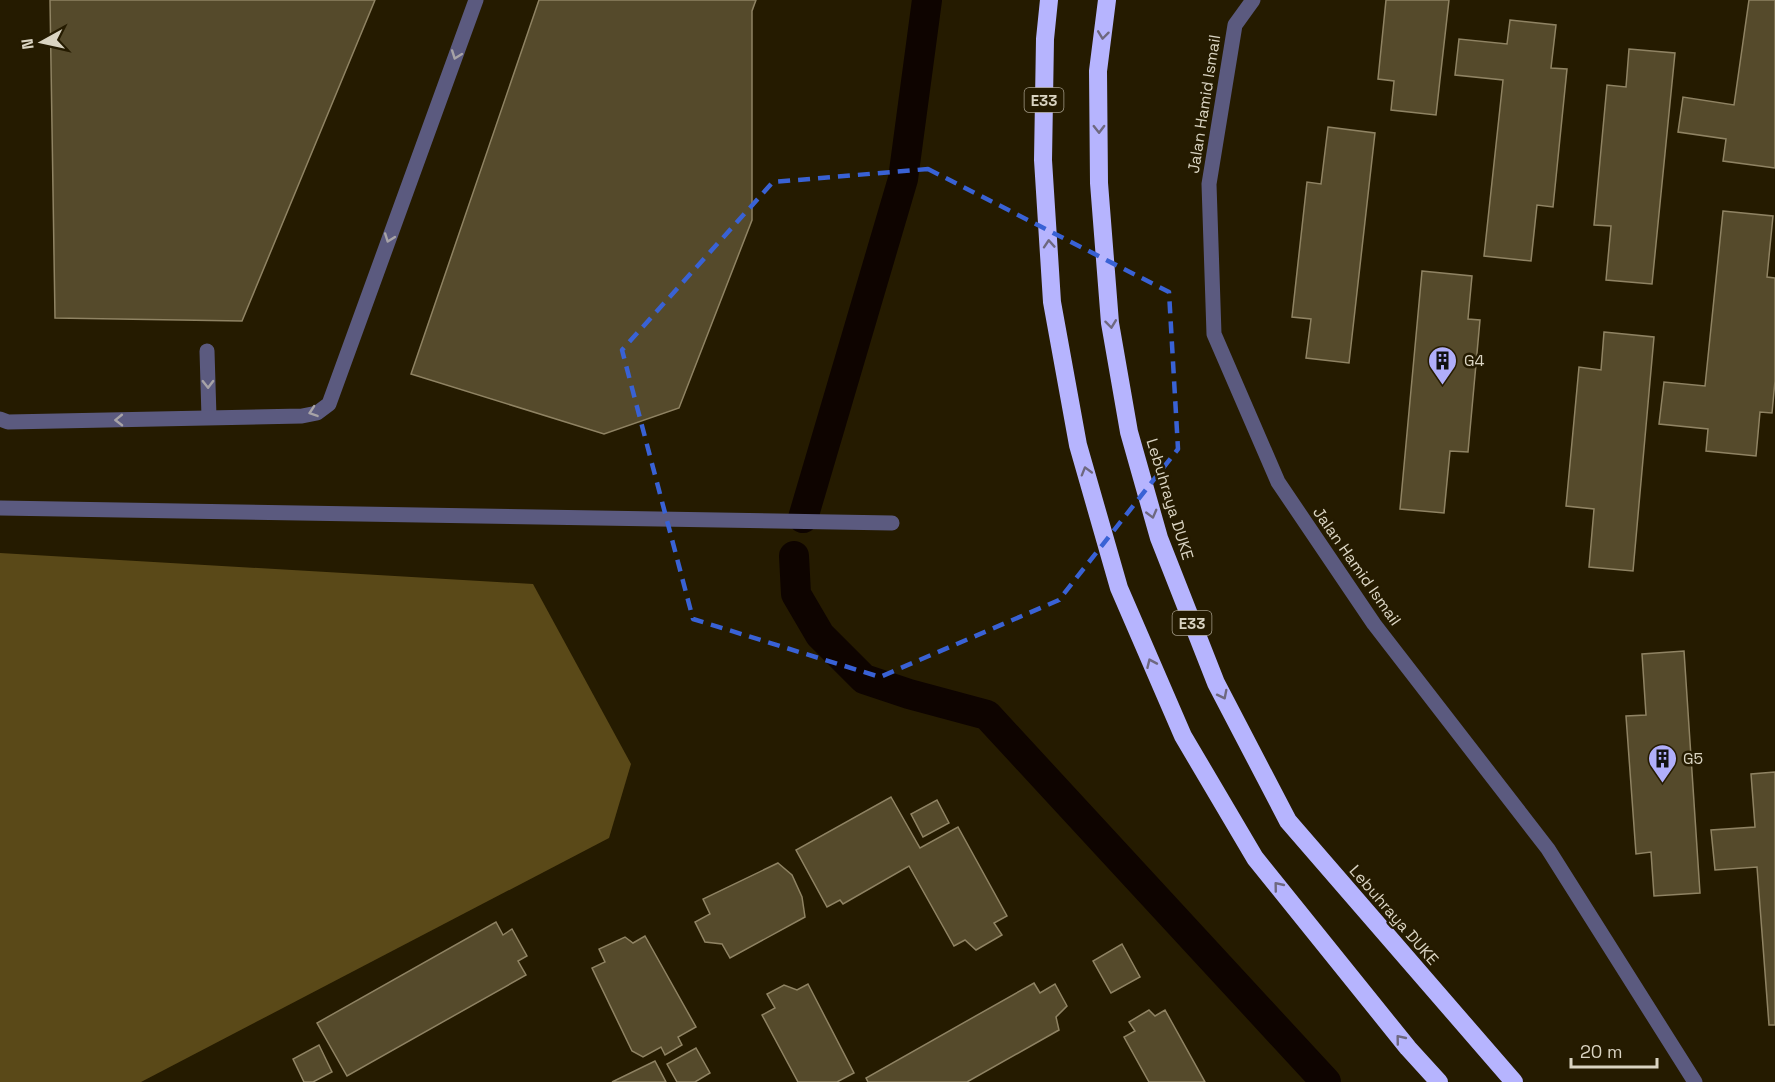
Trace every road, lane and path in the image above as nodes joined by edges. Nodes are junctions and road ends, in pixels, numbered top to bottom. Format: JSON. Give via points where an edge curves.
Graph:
{"nodes":[{"id":1,"x":476,"y":0,"type":"edge"},
{"id":2,"x":1049,"y":0,"type":"edge"},
{"id":3,"x":1107,"y":0,"type":"edge"},
{"id":4,"x":1252,"y":0,"type":"edge"},
{"id":5,"x":207,"y":351,"type":"dead end"},
{"id":6,"x":209,"y":417,"type":"junction"},
{"id":7,"x":0,"y":419,"type":"edge"},
{"id":8,"x":0,"y":508,"type":"edge"},
{"id":9,"x":892,"y":523,"type":"dead end"},
{"id":10,"x":1439,"y":1082,"type":"edge"},
{"id":11,"x":1514,"y":1082,"type":"edge"},
{"id":12,"x":1695,"y":1082,"type":"edge"}],
"edges":[{"from":1,"to":6,"type":"street","one_way":true,"via":[[329,404],[317,414],[302,416]]},
{"from":10,"to":2,"type":"highway","number":"E33","one_way":true,"via":[[1255,858],[1183,736],[1119,588],[1078,446],[1052,302],[1043,160]]},
{"from":3,"to":11,"type":"highway","name":"Lebuhraya DUKE","number":"E33","one_way":true,"via":[[1098,71],[1100,183],[1110,323],[1129,432],[1158,538],[1216,683],[1288,821]]},
{"from":4,"to":12,"type":"street","name":"Jalan Hamid Ismail","via":[[1235,25],[1209,184],[1214,334],[1278,482],[1374,624],[1548,849]]},
{"from":5,"to":6,"type":"street","one_way":true},
{"from":6,"to":7,"type":"street","one_way":true,"via":[[8,422]]},
{"from":8,"to":9,"type":"street"}]}
